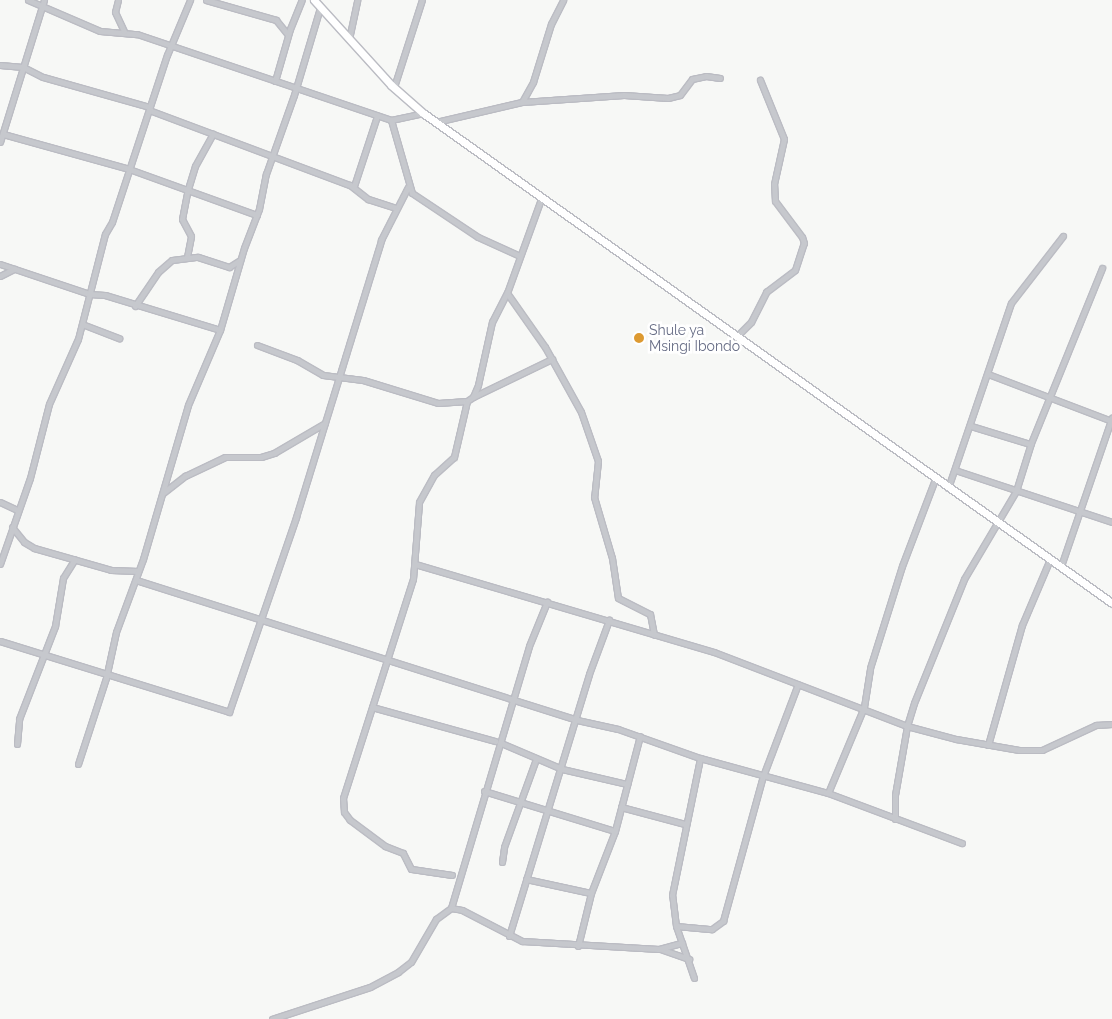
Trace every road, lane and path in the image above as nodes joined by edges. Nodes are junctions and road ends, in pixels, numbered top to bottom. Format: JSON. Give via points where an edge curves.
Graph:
{"nodes":[{"id":1,"x":28,"y":0,"type":"edge"},
{"id":2,"x":44,"y":0,"type":"edge"},
{"id":3,"x":118,"y":0,"type":"edge"},
{"id":4,"x":190,"y":0,"type":"edge"},
{"id":5,"x":206,"y":0,"type":"edge"},
{"id":6,"x":302,"y":0,"type":"edge"},
{"id":7,"x":314,"y":0,"type":"edge"},
{"id":8,"x":357,"y":0,"type":"edge"},
{"id":9,"x":422,"y":0,"type":"edge"},
{"id":10,"x":563,"y":0,"type":"edge"},
{"id":11,"x":42,"y":7,"type":"junction"},
{"id":12,"x":320,"y":8,"type":"junction"},
{"id":13,"x":124,"y":31,"type":"junction"},
{"id":14,"x":288,"y":35,"type":"junction"},
{"id":15,"x":349,"y":39,"type":"junction"},
{"id":16,"x":171,"y":46,"type":"junction"},
{"id":17,"x":0,"y":65,"type":"edge"},
{"id":18,"x":22,"y":67,"type":"junction"},
{"id":19,"x":720,"y":78,"type":"dead end"},
{"id":20,"x":760,"y":80,"type":"dead end"},
{"id":21,"x":276,"y":81,"type":"junction"},
{"id":22,"x":296,"y":88,"type":"junction"},
{"id":23,"x":394,"y":88,"type":"junction"},
{"id":24,"x":522,"y":102,"type":"junction"},
{"id":25,"x":150,"y":109,"type":"junction"},
{"id":26,"x":423,"y":113,"type":"junction"},
{"id":27,"x":377,"y":116,"type":"junction"},
{"id":28,"x":391,"y":120,"type":"junction"},
{"id":29,"x":436,"y":122,"type":"junction"},
{"id":30,"x":3,"y":134,"type":"junction"},
{"id":31,"x":213,"y":134,"type":"junction"},
{"id":32,"x":0,"y":142,"type":"edge"},
{"id":33,"x":273,"y":155,"type":"junction"},
{"id":34,"x":129,"y":168,"type":"junction"},
{"id":35,"x":354,"y":186,"type":"junction"},
{"id":36,"x":408,"y":187,"type":"junction"},
{"id":37,"x":188,"y":189,"type":"junction"},
{"id":38,"x":541,"y":199,"type":"junction"},
{"id":39,"x":396,"y":208,"type":"junction"},
{"id":40,"x":257,"y":215,"type":"junction"},
{"id":41,"x":1063,"y":236,"type":"dead end"},
{"id":42,"x":520,"y":256,"type":"junction"},
{"id":43,"x":188,"y":257,"type":"junction"},
{"id":44,"x":240,"y":260,"type":"junction"},
{"id":45,"x":0,"y":264,"type":"edge"},
{"id":46,"x":14,"y":268,"type":"junction"},
{"id":47,"x":1102,"y":268,"type":"dead end"},
{"id":48,"x":0,"y":276,"type":"edge"},
{"id":49,"x":507,"y":293,"type":"junction"},
{"id":50,"x":89,"y":294,"type":"junction"},
{"id":51,"x":135,"y":306,"type":"junction"},
{"id":52,"x":82,"y":324,"type":"junction"},
{"id":53,"x":220,"y":330,"type":"junction"},
{"id":54,"x":736,"y":336,"type":"junction"},
{"id":55,"x":119,"y":338,"type":"dead end"},
{"id":56,"x":257,"y":345,"type":"dead end"},
{"id":57,"x":552,"y":359,"type":"junction"},
{"id":58,"x":988,"y":374,"type":"junction"},
{"id":59,"x":339,"y":377,"type":"junction"},
{"id":60,"x":1050,"y":396,"type":"junction"},
{"id":61,"x":473,"y":397,"type":"junction"},
{"id":62,"x":467,"y":401,"type":"junction"},
{"id":63,"x":1112,"y":419,"type":"edge"},
{"id":64,"x":325,"y":423,"type":"junction"},
{"id":65,"x":971,"y":426,"type":"junction"},
{"id":66,"x":1030,"y":444,"type":"junction"},
{"id":67,"x":955,"y":470,"type":"junction"},
{"id":68,"x":935,"y":479,"type":"junction"},
{"id":69,"x":948,"y":488,"type":"junction"},
{"id":70,"x":1016,"y":491,"type":"junction"},
{"id":71,"x":163,"y":493,"type":"junction"},
{"id":72,"x":0,"y":502,"type":"edge"},
{"id":73,"x":17,"y":510,"type":"junction"},
{"id":74,"x":1080,"y":512,"type":"junction"},
{"id":75,"x":998,"y":522,"type":"junction"},
{"id":76,"x":1112,"y":522,"type":"edge"},
{"id":77,"x":12,"y":527,"type":"junction"},
{"id":78,"x":75,"y":559,"type":"junction"},
{"id":79,"x":1050,"y":559,"type":"junction"},
{"id":80,"x":0,"y":564,"type":"edge"},
{"id":81,"x":415,"y":564,"type":"junction"},
{"id":82,"x":1061,"y":566,"type":"junction"},
{"id":83,"x":138,"y":571,"type":"junction"},
{"id":84,"x":136,"y":580,"type":"junction"},
{"id":85,"x":547,"y":602,"type":"junction"},
{"id":86,"x":1112,"y":603,"type":"edge"},
{"id":87,"x":259,"y":619,"type":"junction"},
{"id":88,"x":609,"y":620,"type":"junction"},
{"id":89,"x":654,"y":635,"type":"junction"},
{"id":90,"x":0,"y":641,"type":"edge"},
{"id":91,"x":44,"y":655,"type":"junction"},
{"id":92,"x":389,"y":659,"type":"junction"},
{"id":93,"x":107,"y":675,"type":"junction"},
{"id":94,"x":798,"y":684,"type":"junction"},
{"id":95,"x":514,"y":700,"type":"junction"},
{"id":96,"x":372,"y":706,"type":"junction"},
{"id":97,"x":864,"y":707,"type":"junction"},
{"id":98,"x":577,"y":720,"type":"junction"},
{"id":99,"x":1112,"y":724,"type":"edge"},
{"id":100,"x":907,"y":726,"type":"junction"},
{"id":101,"x":640,"y":736,"type":"junction"},
{"id":102,"x":498,"y":742,"type":"junction"},
{"id":103,"x":17,"y":744,"type":"dead end"},
{"id":104,"x":988,"y":745,"type":"junction"},
{"id":105,"x":700,"y":758,"type":"junction"},
{"id":106,"x":536,"y":759,"type":"junction"},
{"id":107,"x":78,"y":764,"type":"dead end"},
{"id":108,"x":562,"y":769,"type":"junction"},
{"id":109,"x":763,"y":776,"type":"junction"},
{"id":110,"x":627,"y":784,"type":"junction"},
{"id":111,"x":484,"y":791,"type":"junction"},
{"id":112,"x":828,"y":793,"type":"junction"},
{"id":113,"x":521,"y":802,"type":"junction"},
{"id":114,"x":621,"y":807,"type":"junction"},
{"id":115,"x":550,"y":810,"type":"junction"},
{"id":116,"x":895,"y":819,"type":"junction"},
{"id":117,"x":686,"y":824,"type":"junction"},
{"id":118,"x":615,"y":831,"type":"junction"},
{"id":119,"x":962,"y":842,"type":"dead end"},
{"id":120,"x":502,"y":862,"type":"dead end"},
{"id":121,"x":452,"y":875,"type":"dead end"},
{"id":122,"x":526,"y":879,"type":"junction"},
{"id":123,"x":591,"y":893,"type":"junction"},
{"id":124,"x":451,"y":908,"type":"junction"},
{"id":125,"x":676,"y":926,"type":"junction"},
{"id":126,"x":509,"y":936,"type":"junction"},
{"id":127,"x":682,"y":943,"type":"junction"},
{"id":128,"x":578,"y":946,"type":"junction"},
{"id":129,"x":659,"y":949,"type":"junction"},
{"id":130,"x":688,"y":959,"type":"junction"},
{"id":131,"x":694,"y":978,"type":"dead end"},
{"id":132,"x":272,"y":1019,"type":"edge"}],
"edges":[{"from":1,"to":11,"type":"street"},
{"from":2,"to":11,"type":"street"},
{"from":3,"to":13,"type":"street","via":[[116,15]]},
{"from":4,"to":16,"type":"street"},
{"from":5,"to":14,"type":"street","via":[[276,20]]},
{"from":6,"to":14,"type":"street"},
{"from":7,"to":12,"type":"main road"},
{"from":8,"to":15,"type":"street"},
{"from":9,"to":23,"type":"street"},
{"from":10,"to":24,"type":"street","via":[[551,24],[533,82]]},
{"from":11,"to":13,"type":"street","via":[[100,31]]},
{"from":11,"to":18,"type":"street"},
{"from":12,"to":15,"type":"main road"},
{"from":12,"to":22,"type":"street"},
{"from":13,"to":16,"type":"street"},
{"from":14,"to":21,"type":"street"},
{"from":15,"to":23,"type":"main road"},
{"from":16,"to":21,"type":"street"},
{"from":16,"to":25,"type":"street"},
{"from":17,"to":18,"type":"street"},
{"from":18,"to":25,"type":"street","via":[[43,77]]},
{"from":18,"to":30,"type":"street"},
{"from":19,"to":24,"type":"street","via":[[692,79],[680,95],[668,98],[624,95]]},
{"from":20,"to":54,"type":"street","via":[[784,140],[774,184],[775,201],[804,243],[795,270],[766,292],[751,322]]},
{"from":21,"to":22,"type":"street"},
{"from":22,"to":27,"type":"street"},
{"from":22,"to":33,"type":"street"},
{"from":23,"to":26,"type":"main road"},
{"from":24,"to":29,"type":"street"},
{"from":25,"to":31,"type":"street"},
{"from":25,"to":34,"type":"street"},
{"from":26,"to":28,"type":"street"},
{"from":26,"to":29,"type":"main road"},
{"from":27,"to":28,"type":"street"},
{"from":27,"to":35,"type":"street"},
{"from":28,"to":36,"type":"street","via":[[407,168]]},
{"from":29,"to":38,"type":"main road"},
{"from":30,"to":32,"type":"street"},
{"from":30,"to":34,"type":"street"},
{"from":31,"to":33,"type":"street"},
{"from":31,"to":37,"type":"street","via":[[195,166]]},
{"from":33,"to":35,"type":"street"},
{"from":33,"to":40,"type":"street"},
{"from":34,"to":37,"type":"street"},
{"from":34,"to":50,"type":"street","via":[[105,234]]},
{"from":35,"to":39,"type":"street","via":[[368,199]]},
{"from":36,"to":39,"type":"street"},
{"from":36,"to":42,"type":"street","via":[[415,196],[478,237]]},
{"from":37,"to":40,"type":"street"},
{"from":37,"to":43,"type":"street","via":[[182,219],[191,236]]},
{"from":38,"to":42,"type":"street"},
{"from":38,"to":54,"type":"main road"},
{"from":39,"to":59,"type":"street","via":[[381,240]]},
{"from":40,"to":44,"type":"street"},
{"from":41,"to":58,"type":"street","via":[[1043,264],[1016,292]]},
{"from":42,"to":49,"type":"street"},
{"from":43,"to":44,"type":"street","via":[[223,267]]},
{"from":43,"to":51,"type":"street","via":[[164,266]]},
{"from":44,"to":53,"type":"street"},
{"from":45,"to":46,"type":"street"},
{"from":46,"to":48,"type":"street"},
{"from":46,"to":50,"type":"street"},
{"from":47,"to":60,"type":"street"},
{"from":49,"to":57,"type":"street"},
{"from":49,"to":61,"type":"street","via":[[492,322],[482,375]]},
{"from":50,"to":51,"type":"street","via":[[105,295]]},
{"from":50,"to":52,"type":"street"},
{"from":51,"to":53,"type":"street"},
{"from":52,"to":55,"type":"street"},
{"from":52,"to":73,"type":"street","via":[[49,404]]},
{"from":53,"to":71,"type":"street","via":[[188,405]]},
{"from":54,"to":68,"type":"main road"},
{"from":56,"to":59,"type":"street","via":[[297,360],[317,373]]},
{"from":57,"to":61,"type":"street"},
{"from":57,"to":89,"type":"street","via":[[580,412],[598,461],[594,498],[612,558],[618,598],[650,614]]},
{"from":58,"to":60,"type":"street"},
{"from":58,"to":65,"type":"street"},
{"from":59,"to":62,"type":"street","via":[[386,386],[438,403]]},
{"from":59,"to":64,"type":"street"},
{"from":60,"to":63,"type":"street"},
{"from":60,"to":66,"type":"street"},
{"from":61,"to":62,"type":"street"},
{"from":62,"to":81,"type":"street","via":[[454,457],[434,475],[419,502]]},
{"from":63,"to":74,"type":"street"},
{"from":64,"to":71,"type":"street","via":[[274,453],[261,457],[224,457],[185,476]]},
{"from":64,"to":87,"type":"street","via":[[296,518]]},
{"from":65,"to":66,"type":"street"},
{"from":65,"to":67,"type":"street"},
{"from":66,"to":70,"type":"street"},
{"from":67,"to":69,"type":"street"},
{"from":67,"to":70,"type":"street"},
{"from":68,"to":69,"type":"main road"},
{"from":68,"to":97,"type":"street","via":[[902,566],[870,668]]},
{"from":69,"to":75,"type":"main road"},
{"from":70,"to":74,"type":"street"},
{"from":70,"to":75,"type":"street"},
{"from":71,"to":83,"type":"street"},
{"from":72,"to":73,"type":"street"},
{"from":73,"to":77,"type":"street"},
{"from":74,"to":76,"type":"street"},
{"from":74,"to":82,"type":"street"},
{"from":75,"to":79,"type":"main road"},
{"from":75,"to":100,"type":"street","via":[[964,579]]},
{"from":77,"to":78,"type":"street","via":[[24,542],[34,548]]},
{"from":77,"to":80,"type":"street"},
{"from":78,"to":83,"type":"street","via":[[111,570]]},
{"from":78,"to":91,"type":"street","via":[[63,578],[55,626]]},
{"from":79,"to":82,"type":"main road"},
{"from":79,"to":104,"type":"street","via":[[1022,625]]},
{"from":81,"to":85,"type":"street"},
{"from":81,"to":92,"type":"street"},
{"from":82,"to":86,"type":"main road"},
{"from":83,"to":84,"type":"street"},
{"from":84,"to":87,"type":"street"},
{"from":84,"to":93,"type":"street","via":[[116,632]]},
{"from":85,"to":88,"type":"street"},
{"from":85,"to":95,"type":"street","via":[[529,646]]},
{"from":87,"to":92,"type":"street"},
{"from":87,"to":93,"type":"street","via":[[229,712]]},
{"from":88,"to":89,"type":"street"},
{"from":88,"to":98,"type":"street"},
{"from":89,"to":94,"type":"street","via":[[714,652]]},
{"from":90,"to":91,"type":"street"},
{"from":91,"to":93,"type":"street"},
{"from":91,"to":103,"type":"street","via":[[19,719]]},
{"from":92,"to":95,"type":"street"},
{"from":92,"to":96,"type":"street"},
{"from":93,"to":107,"type":"street"},
{"from":94,"to":97,"type":"street"},
{"from":94,"to":109,"type":"street"},
{"from":95,"to":98,"type":"street"},
{"from":95,"to":102,"type":"street"},
{"from":96,"to":102,"type":"street"},
{"from":96,"to":121,"type":"street","via":[[346,786],[344,812],[385,846],[405,854],[411,870]]},
{"from":97,"to":100,"type":"street"},
{"from":97,"to":112,"type":"street"},
{"from":98,"to":101,"type":"street"},
{"from":98,"to":108,"type":"street"},
{"from":99,"to":104,"type":"street","via":[[1096,725],[1042,750]]},
{"from":100,"to":104,"type":"street"},
{"from":100,"to":116,"type":"street","via":[[895,795]]},
{"from":101,"to":105,"type":"street"},
{"from":101,"to":110,"type":"street"},
{"from":102,"to":106,"type":"street"},
{"from":102,"to":111,"type":"street"},
{"from":105,"to":109,"type":"street"},
{"from":105,"to":117,"type":"street"},
{"from":106,"to":108,"type":"street"},
{"from":106,"to":113,"type":"street"},
{"from":108,"to":110,"type":"street"},
{"from":108,"to":115,"type":"street"},
{"from":109,"to":112,"type":"street"},
{"from":109,"to":125,"type":"street","via":[[723,921],[712,929]]},
{"from":110,"to":114,"type":"street"},
{"from":111,"to":113,"type":"street"},
{"from":111,"to":124,"type":"street"},
{"from":112,"to":116,"type":"street"},
{"from":113,"to":115,"type":"street"},
{"from":113,"to":120,"type":"street"},
{"from":114,"to":117,"type":"street"},
{"from":114,"to":118,"type":"street"},
{"from":115,"to":118,"type":"street"},
{"from":115,"to":122,"type":"street"},
{"from":116,"to":119,"type":"street"},
{"from":117,"to":125,"type":"street","via":[[672,895]]},
{"from":118,"to":123,"type":"street"},
{"from":122,"to":123,"type":"street"},
{"from":122,"to":126,"type":"street"},
{"from":123,"to":128,"type":"street"},
{"from":124,"to":126,"type":"street","via":[[462,910]]},
{"from":124,"to":132,"type":"street","via":[[436,920],[411,962],[398,972],[370,987]]},
{"from":125,"to":127,"type":"street"},
{"from":126,"to":128,"type":"street","via":[[530,942]]},
{"from":127,"to":129,"type":"street"},
{"from":127,"to":130,"type":"street"},
{"from":128,"to":129,"type":"street","via":[[607,944]]},
{"from":129,"to":130,"type":"street"},
{"from":130,"to":131,"type":"street"}]}
